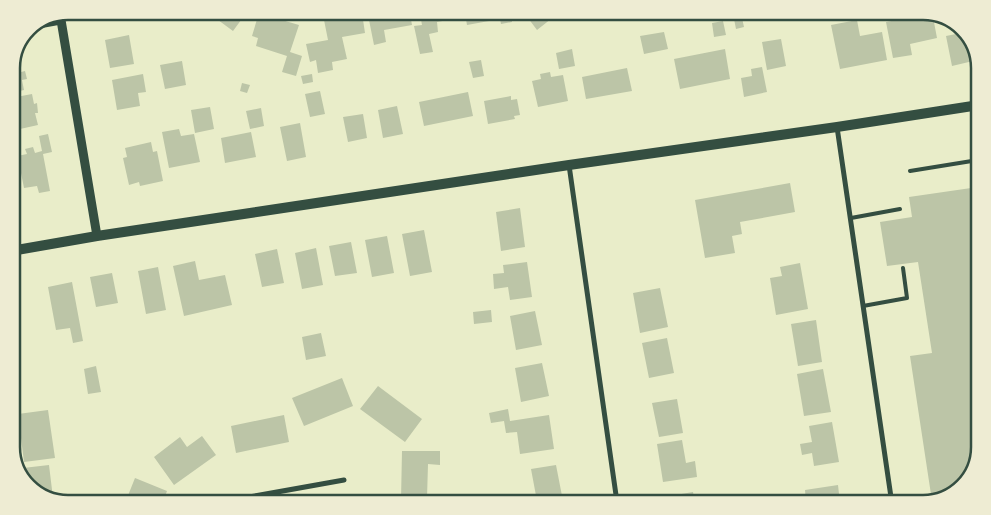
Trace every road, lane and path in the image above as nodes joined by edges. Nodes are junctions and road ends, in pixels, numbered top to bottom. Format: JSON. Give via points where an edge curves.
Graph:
{"nodes":[{"id":1,"x":60,"y":21,"type":"edge"},
{"id":2,"x":971,"y":106,"type":"edge"},
{"id":3,"x":838,"y":127,"type":"junction"},
{"id":4,"x":971,"y":161,"type":"edge"},
{"id":5,"x":569,"y":165,"type":"junction"},
{"id":6,"x":910,"y":171,"type":"dead end"},
{"id":7,"x":900,"y":209,"type":"dead end"},
{"id":8,"x":851,"y":218,"type":"junction"},
{"id":9,"x":97,"y":236,"type":"junction"},
{"id":10,"x":20,"y":249,"type":"edge"},
{"id":11,"x":903,"y":268,"type":"dead end"},
{"id":12,"x":863,"y":306,"type":"junction"},
{"id":13,"x":344,"y":480,"type":"dead end"},
{"id":14,"x":260,"y":495,"type":"edge"},
{"id":15,"x":616,"y":495,"type":"edge"},
{"id":16,"x":891,"y":495,"type":"edge"}],
"edges":[{"from":1,"to":9,"type":"street"},
{"from":2,"to":3,"type":"main road"},
{"from":3,"to":5,"type":"main road"},
{"from":3,"to":8,"type":"street"},
{"from":4,"to":6,"type":"lane"},
{"from":5,"to":9,"type":"main road"},
{"from":5,"to":15,"type":"street"},
{"from":7,"to":8,"type":"lane"},
{"from":8,"to":12,"type":"street"},
{"from":9,"to":10,"type":"main road"},
{"from":11,"to":12,"type":"lane","via":[[907,298]]},
{"from":12,"to":16,"type":"street"},
{"from":13,"to":14,"type":"street"}]}
